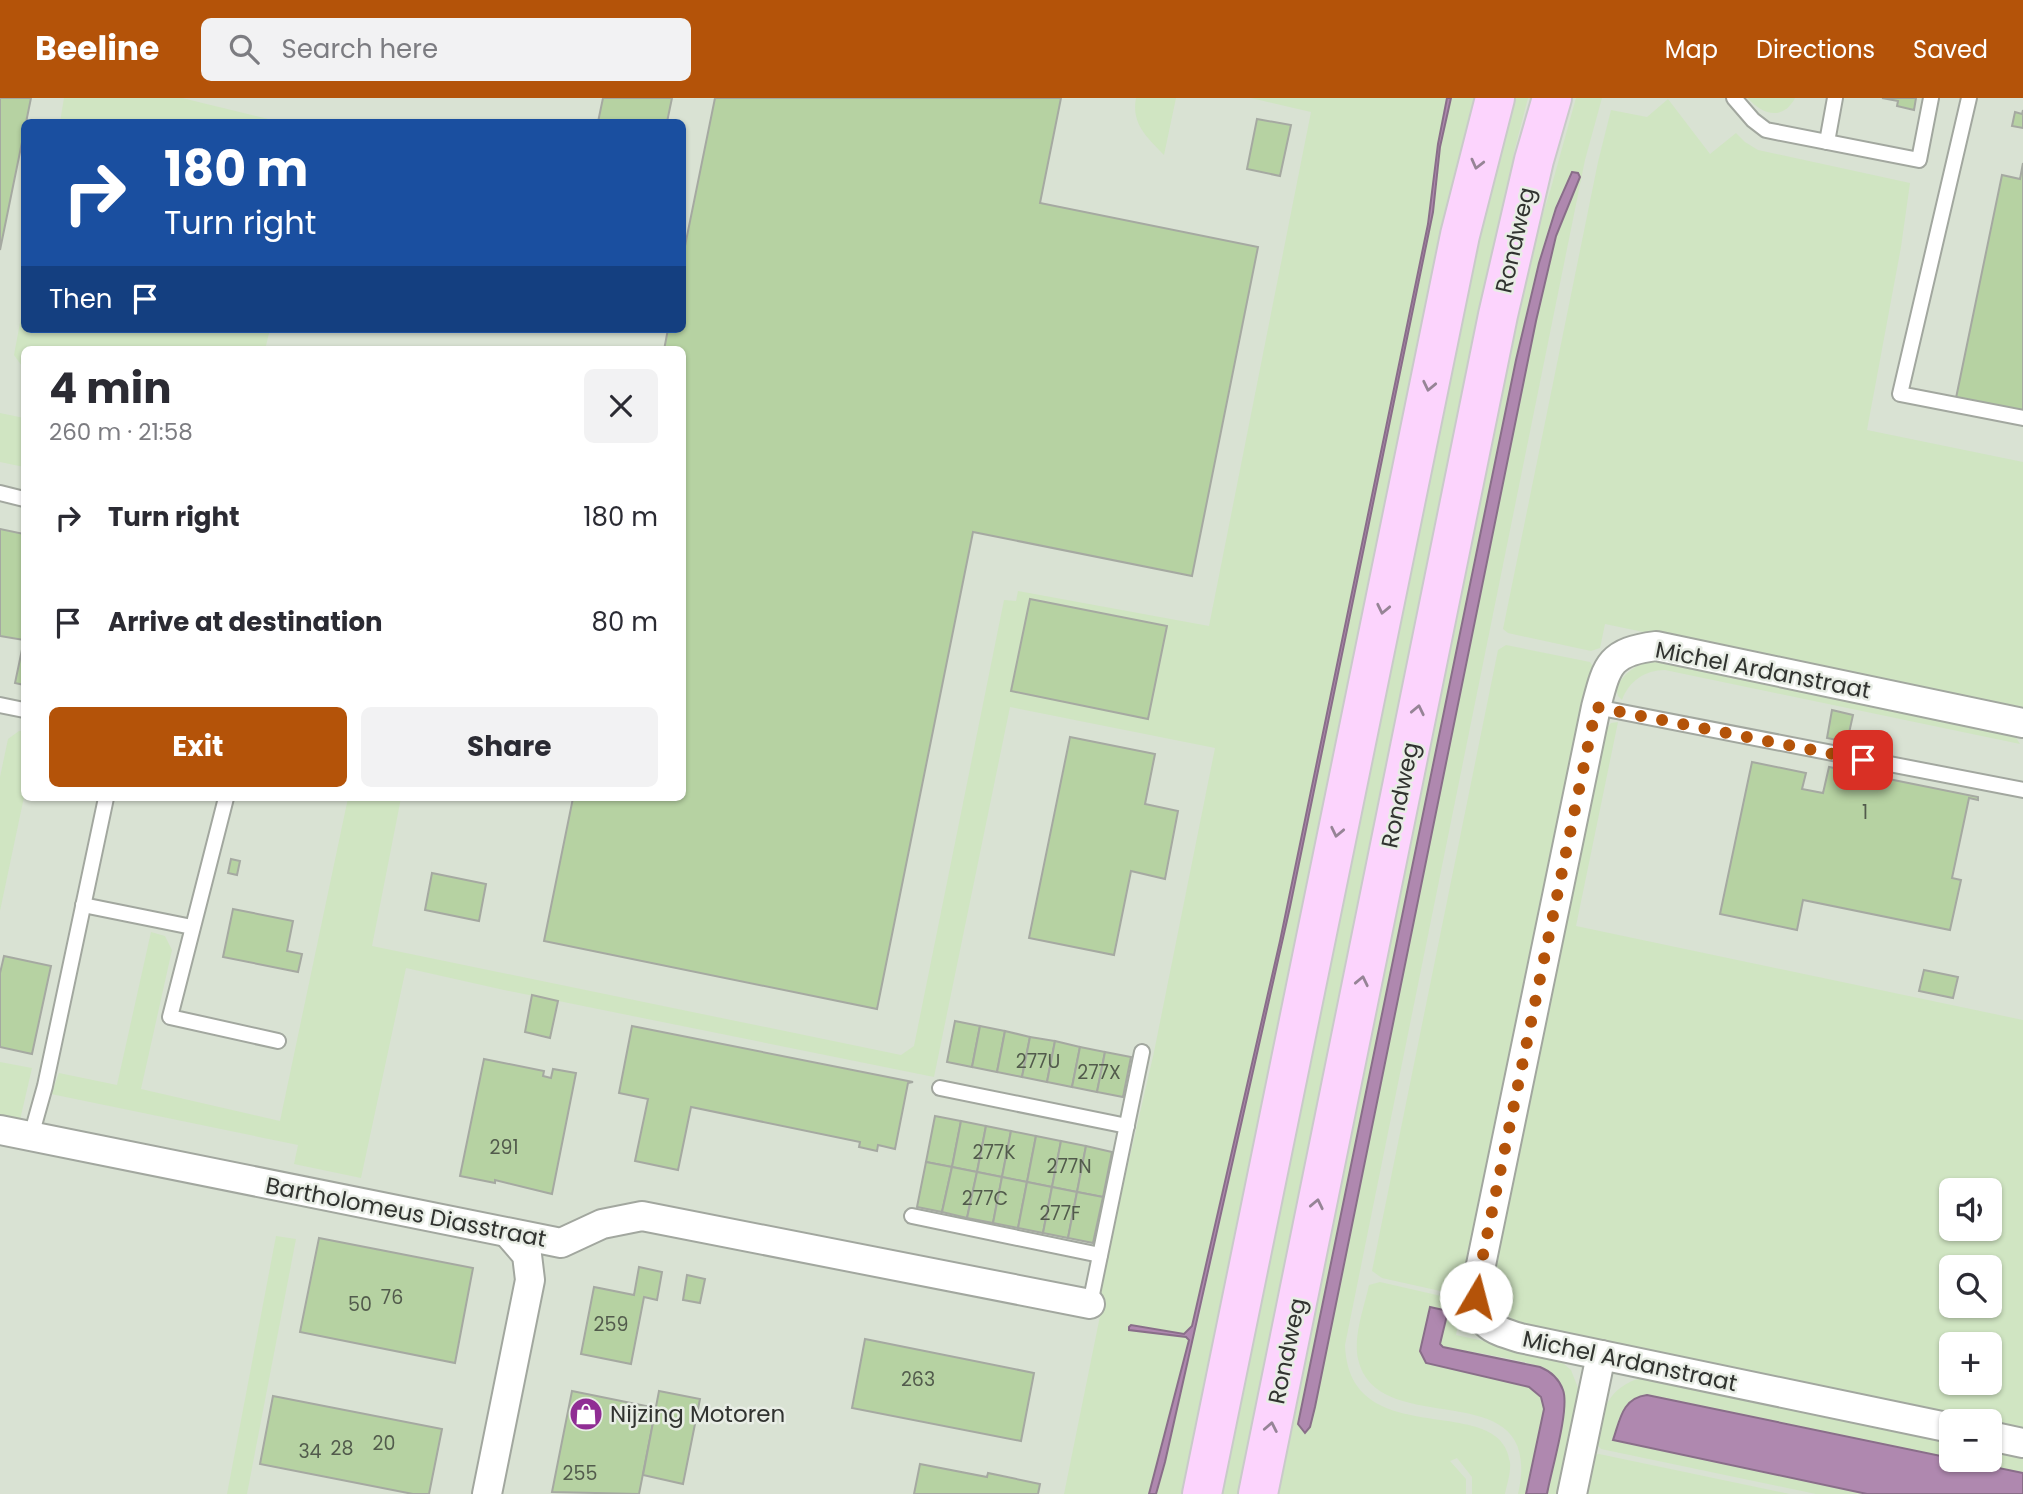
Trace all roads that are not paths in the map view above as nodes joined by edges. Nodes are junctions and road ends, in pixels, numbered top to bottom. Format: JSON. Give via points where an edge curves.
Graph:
{"nodes":[{"id":1,"x":1495,"y":98,"type":"edge"},
{"id":2,"x":1552,"y":98,"type":"edge"},
{"id":3,"x":1734,"y":98,"type":"edge"},
{"id":4,"x":1835,"y":98,"type":"edge"},
{"id":5,"x":1931,"y":98,"type":"edge"},
{"id":6,"x":1969,"y":98,"type":"edge"},
{"id":7,"x":1827,"y":142,"type":"junction"},
{"id":8,"x":2023,"y":418,"type":"edge"},
{"id":9,"x":0,"y":493,"type":"edge"},
{"id":10,"x":21,"y":498,"type":"edge"},
{"id":11,"x":0,"y":705,"type":"edge"},
{"id":12,"x":1596,"y":707,"type":"junction"},
{"id":13,"x":21,"y":709,"type":"edge"},
{"id":14,"x":2023,"y":723,"type":"edge"},
{"id":15,"x":2023,"y":790,"type":"edge"},
{"id":16,"x":105,"y":801,"type":"edge"},
{"id":17,"x":225,"y":801,"type":"edge"},
{"id":18,"x":83,"y":905,"type":"junction"},
{"id":19,"x":192,"y":928,"type":"junction"},
{"id":20,"x":278,"y":1041,"type":"dead end"},
{"id":21,"x":1142,"y":1052,"type":"dead end"},
{"id":22,"x":940,"y":1088,"type":"dead end"},
{"id":23,"x":1127,"y":1126,"type":"junction"},
{"id":24,"x":0,"y":1130,"type":"edge"},
{"id":25,"x":31,"y":1136,"type":"junction"},
{"id":26,"x":912,"y":1216,"type":"dead end"},
{"id":27,"x":508,"y":1233,"type":"junction"},
{"id":28,"x":1100,"y":1255,"type":"junction"},
{"id":29,"x":1090,"y":1304,"type":"joint"},
{"id":30,"x":1601,"y":1355,"type":"junction"},
{"id":31,"x":1939,"y":1425,"type":"edge"},
{"id":32,"x":2002,"y":1439,"type":"edge"},
{"id":33,"x":2023,"y":1443,"type":"edge"},
{"id":34,"x":487,"y":1494,"type":"edge"},
{"id":35,"x":1202,"y":1494,"type":"edge"},
{"id":36,"x":1258,"y":1494,"type":"edge"},
{"id":37,"x":1572,"y":1494,"type":"edge"}],
"edges":[{"from":1,"to":35,"type":"main road","one_way":true,"via":[[1460,235]]},
{"from":36,"to":2,"type":"main road","name":"Rondweg","one_way":true,"via":[[1498,315]]},
{"from":3,"to":7,"type":"lane","via":[[1766,130]]},
{"from":4,"to":7,"type":"lane"},
{"from":5,"to":7,"type":"lane","via":[[1919,160]]},
{"from":6,"to":8,"type":"lane","via":[[1900,394]]},
{"from":9,"to":10,"type":"lane"},
{"from":11,"to":13,"type":"lane"},
{"from":12,"to":14,"type":"street","name":"Michel Ardanstraat","via":[[1603,680],[1616,657],[1631,649],[1656,646]]},
{"from":12,"to":15,"type":"lane"},
{"from":12,"to":30,"type":"street","name":"Michel Ardanstraat","via":[[1476,1289],[1478,1311],[1485,1323],[1520,1338]]},
{"from":16,"to":18,"type":"lane"},
{"from":17,"to":19,"type":"lane"},
{"from":18,"to":19,"type":"lane"},
{"from":18,"to":25,"type":"lane"},
{"from":19,"to":20,"type":"lane","via":[[170,1017]]},
{"from":21,"to":23,"type":"lane","name":"Bartholomeus Diasstraat"},
{"from":22,"to":23,"type":"lane"},
{"from":23,"to":28,"type":"lane","name":"Bartholomeus Diasstraat"},
{"from":24,"to":25,"type":"street","name":"Bartholomeus Diasstraat"},
{"from":25,"to":27,"type":"street","name":"Bartholomeus Diasstraat"},
{"from":26,"to":28,"type":"lane"},
{"from":27,"to":29,"type":"street","name":"Bartholomeus Diasstraat","via":[[561,1242],[602,1224],[642,1216]]},
{"from":27,"to":34,"type":"street","via":[[527,1255],[530,1280]]},
{"from":28,"to":29,"type":"lane","name":"Bartholomeus Diasstraat"},
{"from":30,"to":31,"type":"street","name":"Michel Ardanstraat"},
{"from":30,"to":37,"type":"street"},
{"from":32,"to":33,"type":"street"}]}
